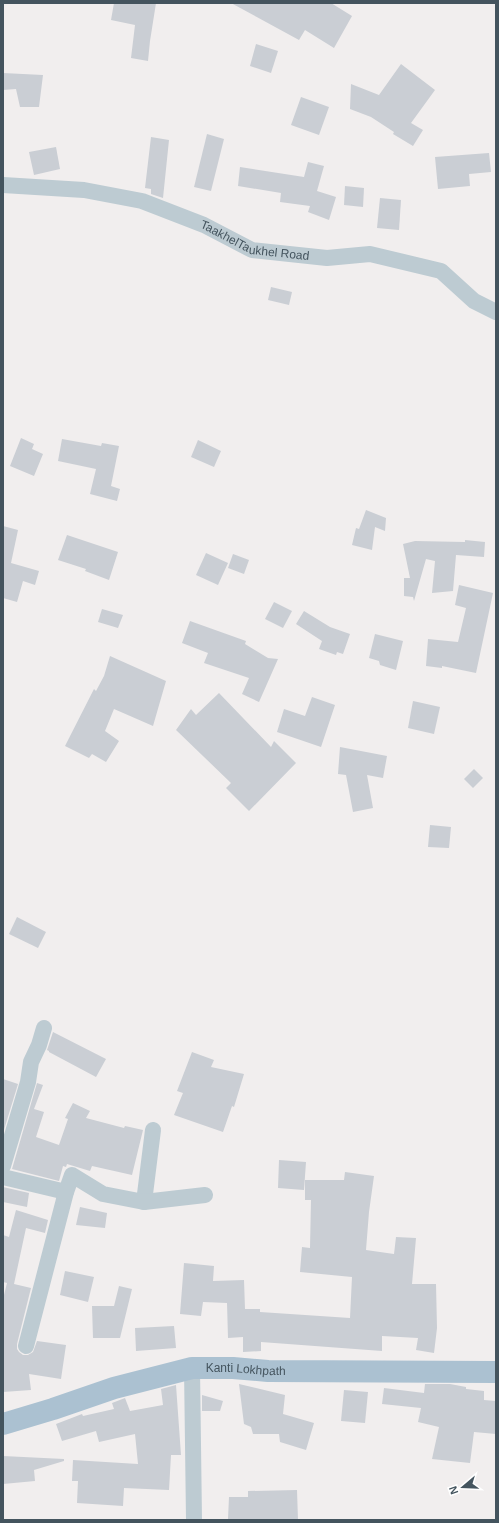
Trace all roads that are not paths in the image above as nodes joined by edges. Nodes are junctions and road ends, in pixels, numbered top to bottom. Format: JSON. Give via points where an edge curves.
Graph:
{"nodes":[{"id":1,"x":3,"y":185,"type":"edge"},
{"id":2,"x":496,"y":312,"type":"edge"},
{"id":3,"x":44,"y":1028,"type":"dead end"},
{"id":4,"x":153,"y":1130,"type":"dead end"},
{"id":5,"x":3,"y":1166,"type":"edge"},
{"id":6,"x":3,"y":1177,"type":"edge"},
{"id":7,"x":66,"y":1192,"type":"junction"},
{"id":8,"x":205,"y":1195,"type":"dead end"},
{"id":9,"x":144,"y":1202,"type":"junction"},
{"id":10,"x":26,"y":1346,"type":"dead end"},
{"id":11,"x":192,"y":1368,"type":"junction"},
{"id":12,"x":496,"y":1372,"type":"edge"},
{"id":13,"x":3,"y":1424,"type":"edge"},
{"id":14,"x":194,"y":1520,"type":"edge"}],
"edges":[{"from":1,"to":2,"type":"street","name":"TaakhelTaukhel Road","via":[[84,190],[142,201],[204,225],[252,250],[327,258],[370,254],[441,271],[474,301]]},
{"from":3,"to":5,"type":"street","via":[[31,1062],[28,1082]]},
{"from":4,"to":9,"type":"street"},
{"from":6,"to":7,"type":"street"},
{"from":7,"to":9,"type":"street","via":[[72,1175],[103,1194]]},
{"from":7,"to":10,"type":"street"},
{"from":8,"to":9,"type":"street"},
{"from":11,"to":12,"type":"main road","name":"Kanti Lokhpath"},
{"from":11,"to":13,"type":"main road","name":"Kanti Lokhpath","via":[[114,1388]]},
{"from":11,"to":14,"type":"street"}]}
